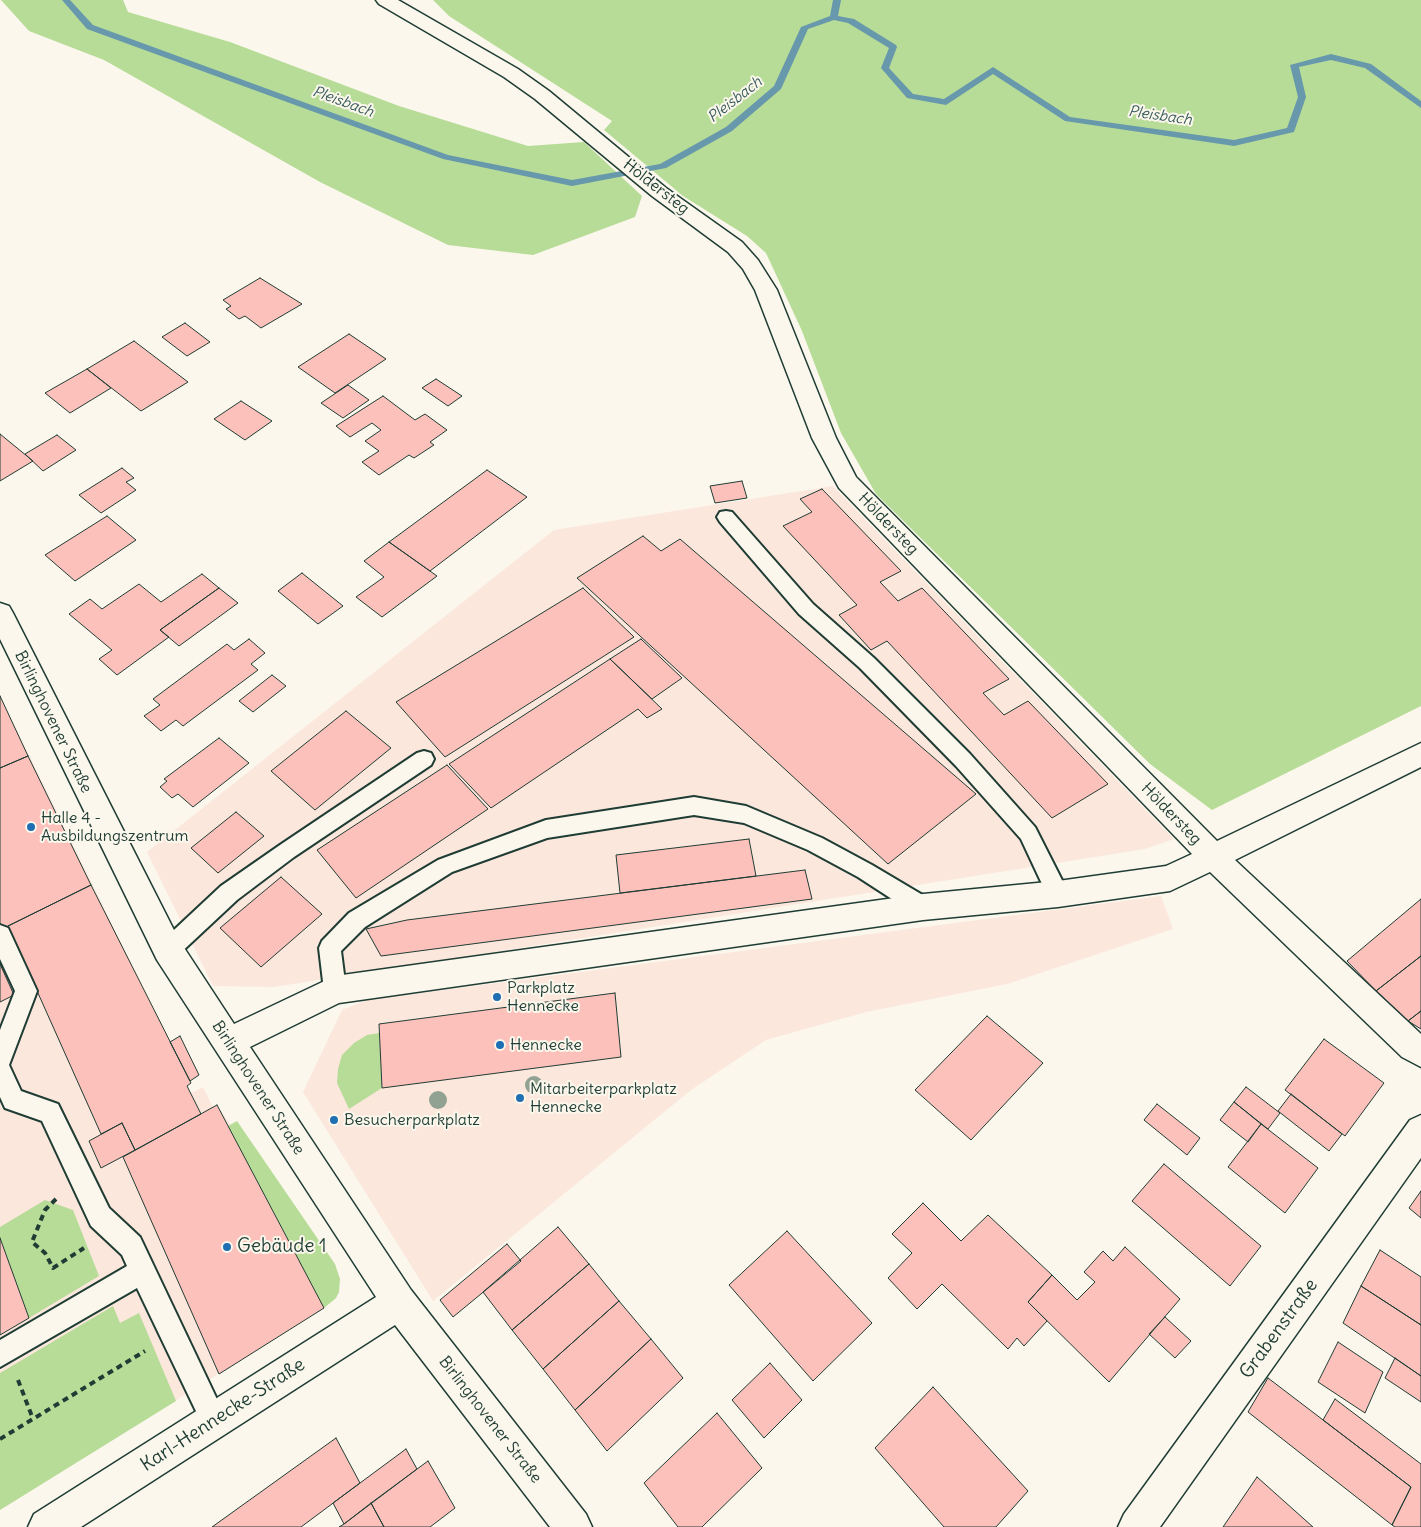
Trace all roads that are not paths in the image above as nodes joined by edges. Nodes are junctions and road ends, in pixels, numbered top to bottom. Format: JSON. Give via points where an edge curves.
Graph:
{"nodes":[{"id":1,"x":385,"y":0,"type":"edge"},
{"id":2,"x":726,"y":518,"type":"dead end"},
{"id":3,"x":2,"y":622,"type":"edge"},
{"id":4,"x":1421,"y":754,"type":"edge"},
{"id":5,"x":424,"y":759,"type":"dead end"},
{"id":6,"x":1214,"y":857,"type":"junction"},
{"id":7,"x":1058,"y":894,"type":"junction"},
{"id":8,"x":923,"y":907,"type":"junction"},
{"id":9,"x":0,"y":934,"type":"edge"},
{"id":10,"x":168,"y":950,"type":"junction"},
{"id":11,"x":336,"y":990,"type":"junction"},
{"id":12,"x":229,"y":1042,"type":"junction"},
{"id":13,"x":1421,"y":1052,"type":"edge"},
{"id":14,"x":0,"y":1059,"type":"edge"},
{"id":15,"x":0,"y":1071,"type":"edge"},
{"id":16,"x":1421,"y":1131,"type":"edge"},
{"id":17,"x":142,"y":1271,"type":"junction"},
{"id":18,"x":399,"y":1302,"type":"junction"},
{"id":19,"x":3,"y":1352,"type":"edge"},
{"id":20,"x":214,"y":1421,"type":"junction"},
{"id":21,"x":47,"y":1527,"type":"edge"},
{"id":22,"x":573,"y":1527,"type":"edge"},
{"id":23,"x":1137,"y":1527,"type":"edge"}],
"edges":[{"from":1,"to":6,"type":"street","name":"Höldersteg","via":[[511,73],[659,192],[735,247],[752,265],[766,290],[824,438],[847,482]]},
{"from":2,"to":7,"type":"lane","via":[[806,609],[867,663],[963,760],[1028,833]]},
{"from":3,"to":10,"type":"street","name":"Birlinghovener Straße"},
{"from":4,"to":6,"type":"street"},
{"from":5,"to":10,"type":"lane","via":[[229,893]]},
{"from":6,"to":7,"type":"street","via":[[1170,878]]},
{"from":6,"to":13,"type":"street","name":"Höldersteg"},
{"from":7,"to":8,"type":"street"},
{"from":8,"to":11,"type":"street"},
{"from":8,"to":11,"type":"lane","via":[[816,844],[746,815],[694,806],[546,828],[445,866],[357,920],[330,948]]},
{"from":9,"to":14,"type":"lane","via":[[26,991]]},
{"from":10,"to":12,"type":"street","name":"Birlinghovener Straße"},
{"from":11,"to":12,"type":"street"},
{"from":12,"to":18,"type":"street","name":"Birlinghovener Straße"},
{"from":15,"to":17,"type":"lane","via":[[13,1100],[50,1112],[100,1217],[131,1246]]},
{"from":16,"to":23,"type":"street","name":"Grabenstraße"},
{"from":17,"to":19,"type":"lane"},
{"from":17,"to":20,"type":"lane"},
{"from":18,"to":20,"type":"street","name":"Karl-Hennecke-Straße"},
{"from":18,"to":22,"type":"street","name":"Birlinghovener Straße"},
{"from":20,"to":21,"type":"street","name":"Karl-Hennecke-Straße"}]}
